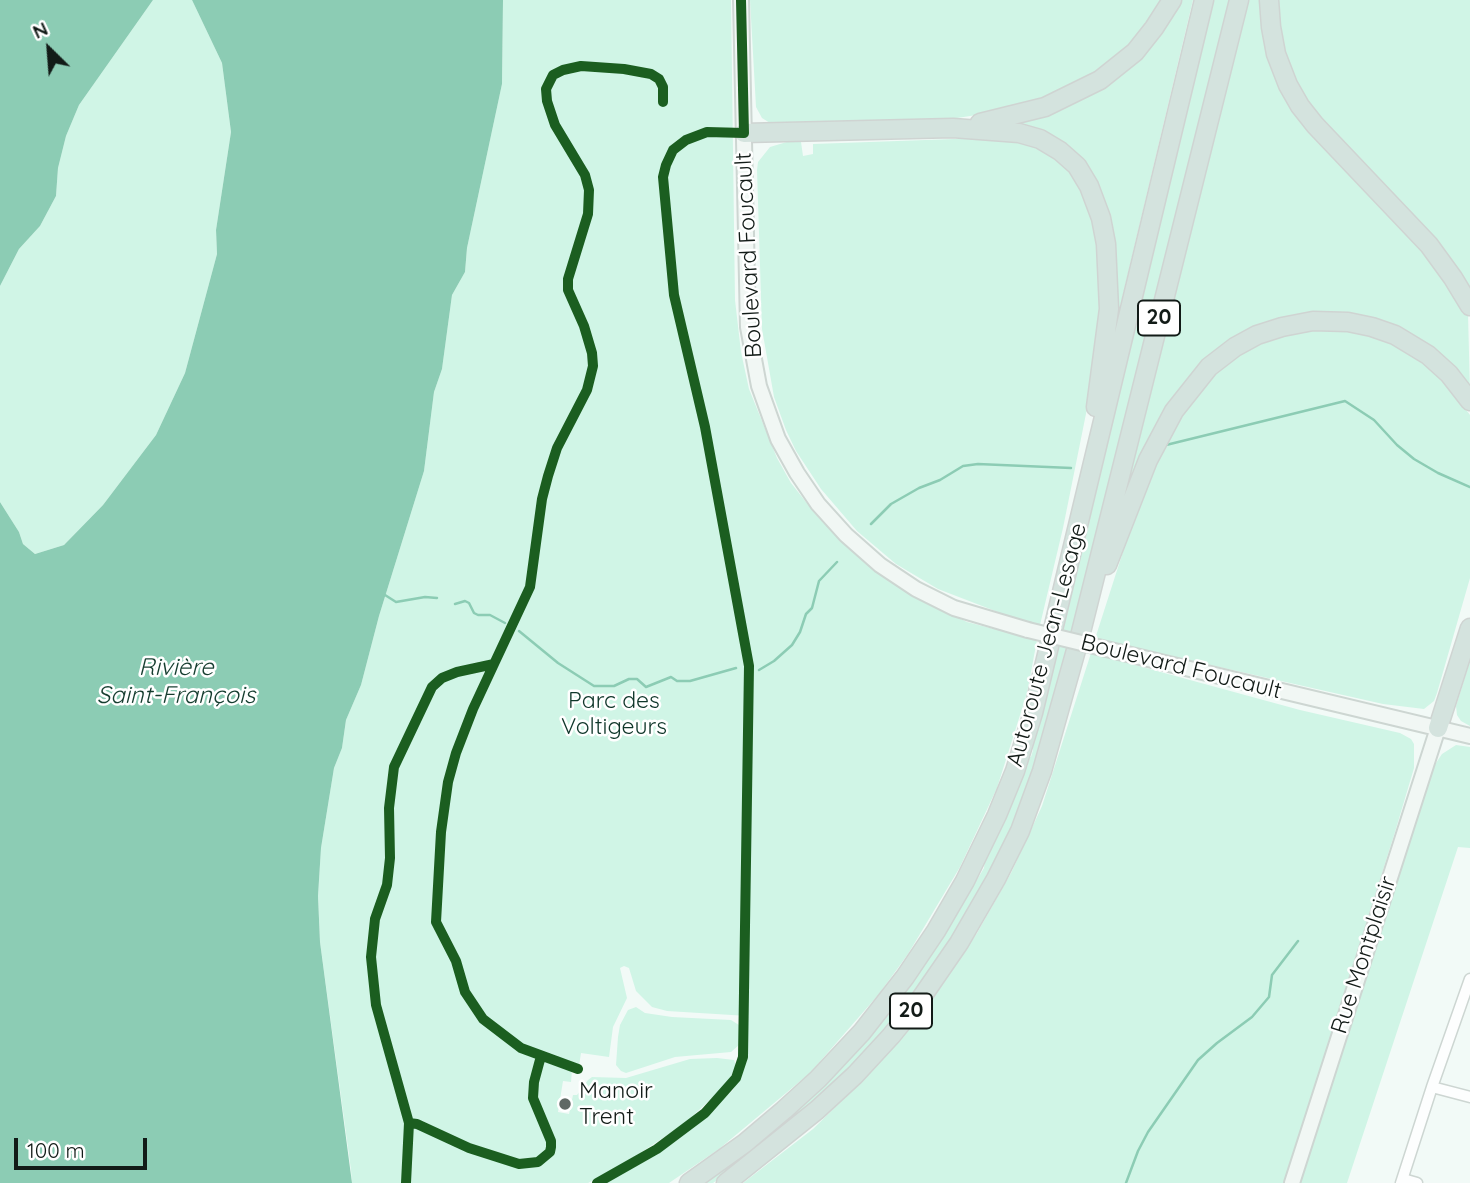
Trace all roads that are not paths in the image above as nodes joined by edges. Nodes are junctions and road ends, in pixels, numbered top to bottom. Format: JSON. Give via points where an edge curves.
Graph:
{"nodes":[{"id":1,"x":741,"y":0,"type":"edge"},
{"id":2,"x":1172,"y":0,"type":"edge"},
{"id":3,"x":1204,"y":0,"type":"edge"},
{"id":4,"x":1239,"y":0,"type":"edge"},
{"id":5,"x":1269,"y":0,"type":"edge"},
{"id":6,"x":953,"y":128,"type":"junction"},
{"id":7,"x":744,"y":133,"type":"junction"},
{"id":8,"x":1470,"y":306,"type":"edge"},
{"id":9,"x":1470,"y":401,"type":"edge"},
{"id":10,"x":1081,"y":514,"type":"junction"},
{"id":11,"x":1470,"y":628,"type":"edge"},
{"id":12,"x":1080,"y":636,"type":"junction"},
{"id":13,"x":1438,"y":728,"type":"junction"},
{"id":14,"x":1470,"y":736,"type":"edge"},
{"id":15,"x":1470,"y":979,"type":"edge"},
{"id":16,"x":1432,"y":1087,"type":"junction"},
{"id":17,"x":1470,"y":1097,"type":"edge"},
{"id":18,"x":1402,"y":1181,"type":"edge"},
{"id":19,"x":689,"y":1183,"type":"edge"},
{"id":20,"x":726,"y":1183,"type":"edge"},
{"id":21,"x":1292,"y":1183,"type":"edge"},
{"id":22,"x":1417,"y":1183,"type":"edge"}],
"edges":[{"from":1,"to":7,"type":"street","name":"Boulevard Foucault"},
{"from":2,"to":6,"type":"highway","via":[[1135,52],[1091,86],[1037,110]]},
{"from":3,"to":10,"type":"highway","name":"Autoroute Jean-Lesage","number":"20"},
{"from":4,"to":12,"type":"highway","name":"Autoroute Jean-Lesage","number":"20"},
{"from":5,"to":8,"type":"highway","via":[[1276,54],[1300,106],[1429,246]]},
{"from":6,"to":7,"type":"highway"},
{"from":6,"to":10,"type":"highway","via":[[1019,133],[1054,146],[1081,172],[1098,210],[1108,262],[1109,309]]},
{"from":7,"to":13,"type":"street","name":"Boulevard Foucault","bridge":true,"via":[[749,336],[765,405],[809,492],[862,551],[891,573],[982,618]]},
{"from":9,"to":12,"type":"highway","via":[[1428,355],[1395,335],[1364,324],[1304,322],[1242,343],[1203,374],[1160,434]]},
{"from":10,"to":19,"type":"highway","name":"Autoroute Jean-Lesage","number":"20","via":[[1025,742],[998,815],[947,914],[889,998],[830,1067],[759,1132]]},
{"from":11,"to":13,"type":"highway"},
{"from":12,"to":20,"type":"highway","name":"Autoroute Jean-Lesage","number":"20","via":[[1033,799],[996,879],[959,943],[910,1012],[855,1075]]},
{"from":13,"to":14,"type":"street","name":"Boulevard Foucault"},
{"from":13,"to":21,"type":"street","name":"Rue Montplaisir"},
{"from":15,"to":16,"type":"street"},
{"from":16,"to":17,"type":"street"},
{"from":16,"to":18,"type":"street"},
{"from":18,"to":22,"type":"street"}]}
